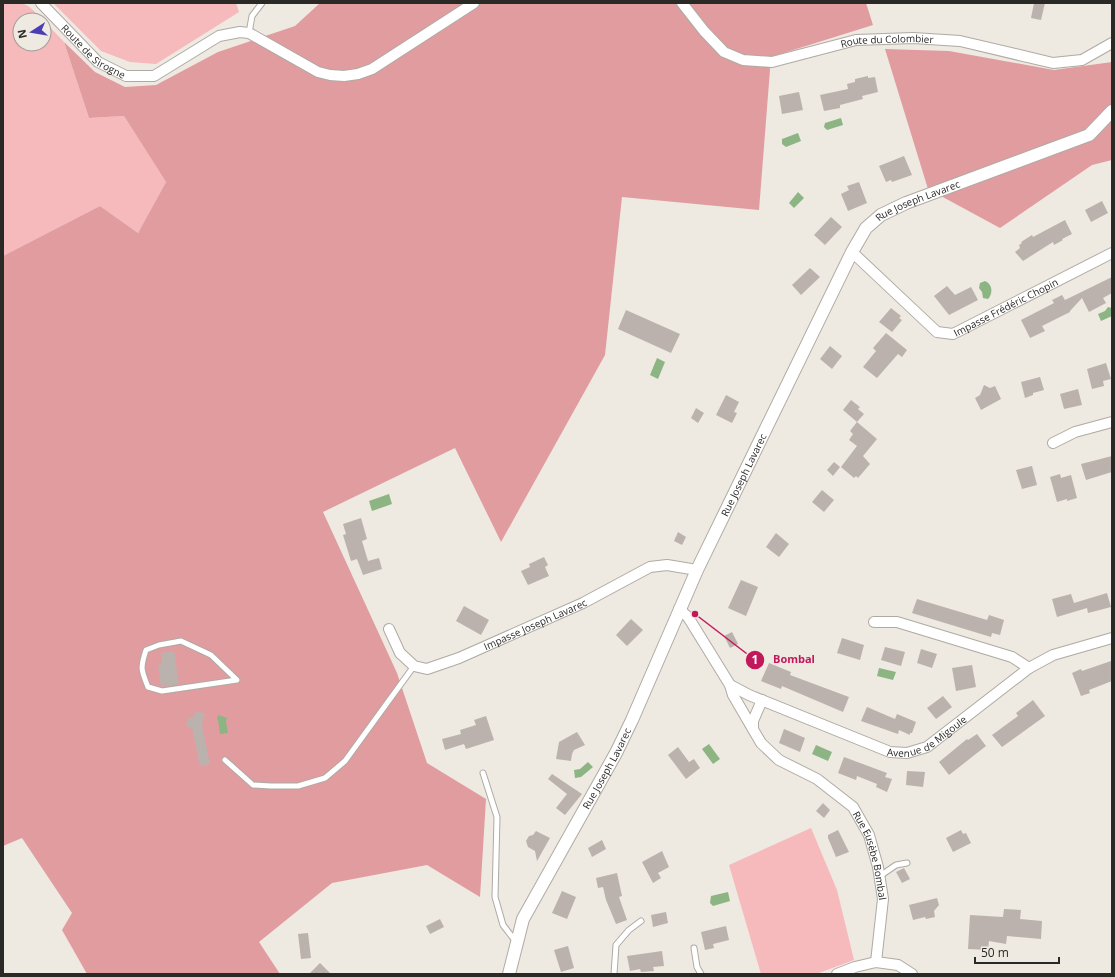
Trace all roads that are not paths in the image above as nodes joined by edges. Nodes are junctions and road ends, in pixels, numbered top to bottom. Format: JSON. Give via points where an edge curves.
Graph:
{"nodes":[{"id":1,"x":41,"y":3,"type":"edge"},
{"id":2,"x":262,"y":3,"type":"edge"},
{"id":3,"x":474,"y":3,"type":"edge"},
{"id":4,"x":682,"y":3,"type":"edge"},
{"id":5,"x":245,"y":33,"type":"junction"},
{"id":6,"x":1112,"y":43,"type":"edge"},
{"id":7,"x":1112,"y":111,"type":"edge"},
{"id":8,"x":852,"y":252,"type":"junction"},
{"id":9,"x":1112,"y":253,"type":"edge"},
{"id":10,"x":1112,"y":422,"type":"edge"},
{"id":11,"x":1053,"y":443,"type":"dead end"},
{"id":12,"x":697,"y":570,"type":"junction"},
{"id":13,"x":679,"y":609,"type":"junction"},
{"id":14,"x":874,"y":622,"type":"dead end"},
{"id":15,"x":389,"y":629,"type":"dead end"},
{"id":16,"x":1112,"y":638,"type":"edge"},
{"id":17,"x":414,"y":666,"type":"junction"},
{"id":18,"x":1029,"y":668,"type":"junction"},
{"id":19,"x":237,"y":680,"type":"joint"},
{"id":20,"x":730,"y":685,"type":"junction"},
{"id":21,"x":762,"y":700,"type":"junction"},
{"id":22,"x":753,"y":729,"type":"junction"},
{"id":23,"x":225,"y":760,"type":"dead end"},
{"id":24,"x":483,"y":773,"type":"dead end"},
{"id":25,"x":907,"y":863,"type":"dead end"},
{"id":26,"x":880,"y":876,"type":"junction"},
{"id":27,"x":641,"y":921,"type":"dead end"},
{"id":28,"x":518,"y":939,"type":"junction"},
{"id":29,"x":694,"y":948,"type":"dead end"},
{"id":30,"x":876,"y":962,"type":"junction"},
{"id":31,"x":509,"y":974,"type":"edge"},
{"id":32,"x":614,"y":974,"type":"edge"},
{"id":33,"x":701,"y":974,"type":"edge"},
{"id":34,"x":837,"y":974,"type":"edge"},
{"id":35,"x":912,"y":974,"type":"edge"}],
"edges":[{"from":1,"to":5,"type":"street","name":"Route de Sirogne","via":[[98,62],[126,76],[154,76],[219,36]]},
{"from":2,"to":5,"type":"lane","via":[[252,16]]},
{"from":3,"to":5,"type":"street","via":[[383,62],[358,74],[344,76],[318,72]]},
{"from":4,"to":6,"type":"street","name":"Route du Colombier","via":[[724,52],[743,60],[772,62],[856,40],[913,38],[960,41],[1053,63],[1082,60]]},
{"from":7,"to":8,"type":"street","name":"Rue Joseph Lavarec","via":[[1089,135],[906,203],[881,215],[866,228]]},
{"from":8,"to":9,"type":"street","name":"Impasse Frédéric Chopin","via":[[937,332],[953,334]]},
{"from":8,"to":12,"type":"street","name":"Rue Joseph Lavarec"},
{"from":10,"to":11,"type":"street","via":[[1075,432]]},
{"from":12,"to":13,"type":"street","name":"Rue Joseph Lavarec"},
{"from":12,"to":17,"type":"street","name":"Impasse Joseph Lavarec","via":[[667,565],[650,567],[583,603],[459,658],[426,669]]},
{"from":13,"to":20,"type":"street","name":"Rue Eusèbe Bombal","via":[[688,617]]},
{"from":13,"to":28,"type":"street","name":"Rue Joseph Lavarec","via":[[616,753],[523,920]]},
{"from":14,"to":18,"type":"street","via":[[897,622],[1012,657]]},
{"from":15,"to":17,"type":"street","via":[[400,653]]},
{"from":16,"to":18,"type":"street","name":"Avenue de Migoule","via":[[1053,655]]},
{"from":17,"to":23,"type":"lane","via":[[345,760],[325,778],[298,786],[253,785]]},
{"from":18,"to":21,"type":"street","name":"Avenue de Migoule","via":[[927,747],[907,753],[890,752]]},
{"from":19,"to":19,"type":"lane","via":[[162,691],[148,687],[141,663],[146,650],[181,641],[211,655]]},
{"from":20,"to":21,"type":"street","name":"Avenue de Migoule"},
{"from":20,"to":22,"type":"street","name":"Rue Eusèbe Bombal"},
{"from":21,"to":22,"type":"street","via":[[753,721]]},
{"from":22,"to":26,"type":"street","name":"Rue Eusèbe Bombal","via":[[761,743],[779,760],[817,779],[853,807],[869,835]]},
{"from":24,"to":28,"type":"lane","via":[[497,817],[495,897],[503,925],[513,938]]},
{"from":25,"to":26,"type":"lane","via":[[896,865]]},
{"from":26,"to":30,"type":"street","name":"Rue Eusèbe Bombal","via":[[883,899]]},
{"from":27,"to":32,"type":"lane","via":[[616,945]]},
{"from":28,"to":31,"type":"street","name":"Rue Joseph Lavarec"},
{"from":29,"to":33,"type":"lane","via":[[697,967]]},
{"from":30,"to":34,"type":"street"},
{"from":30,"to":35,"type":"street","via":[[898,965]]}]}
